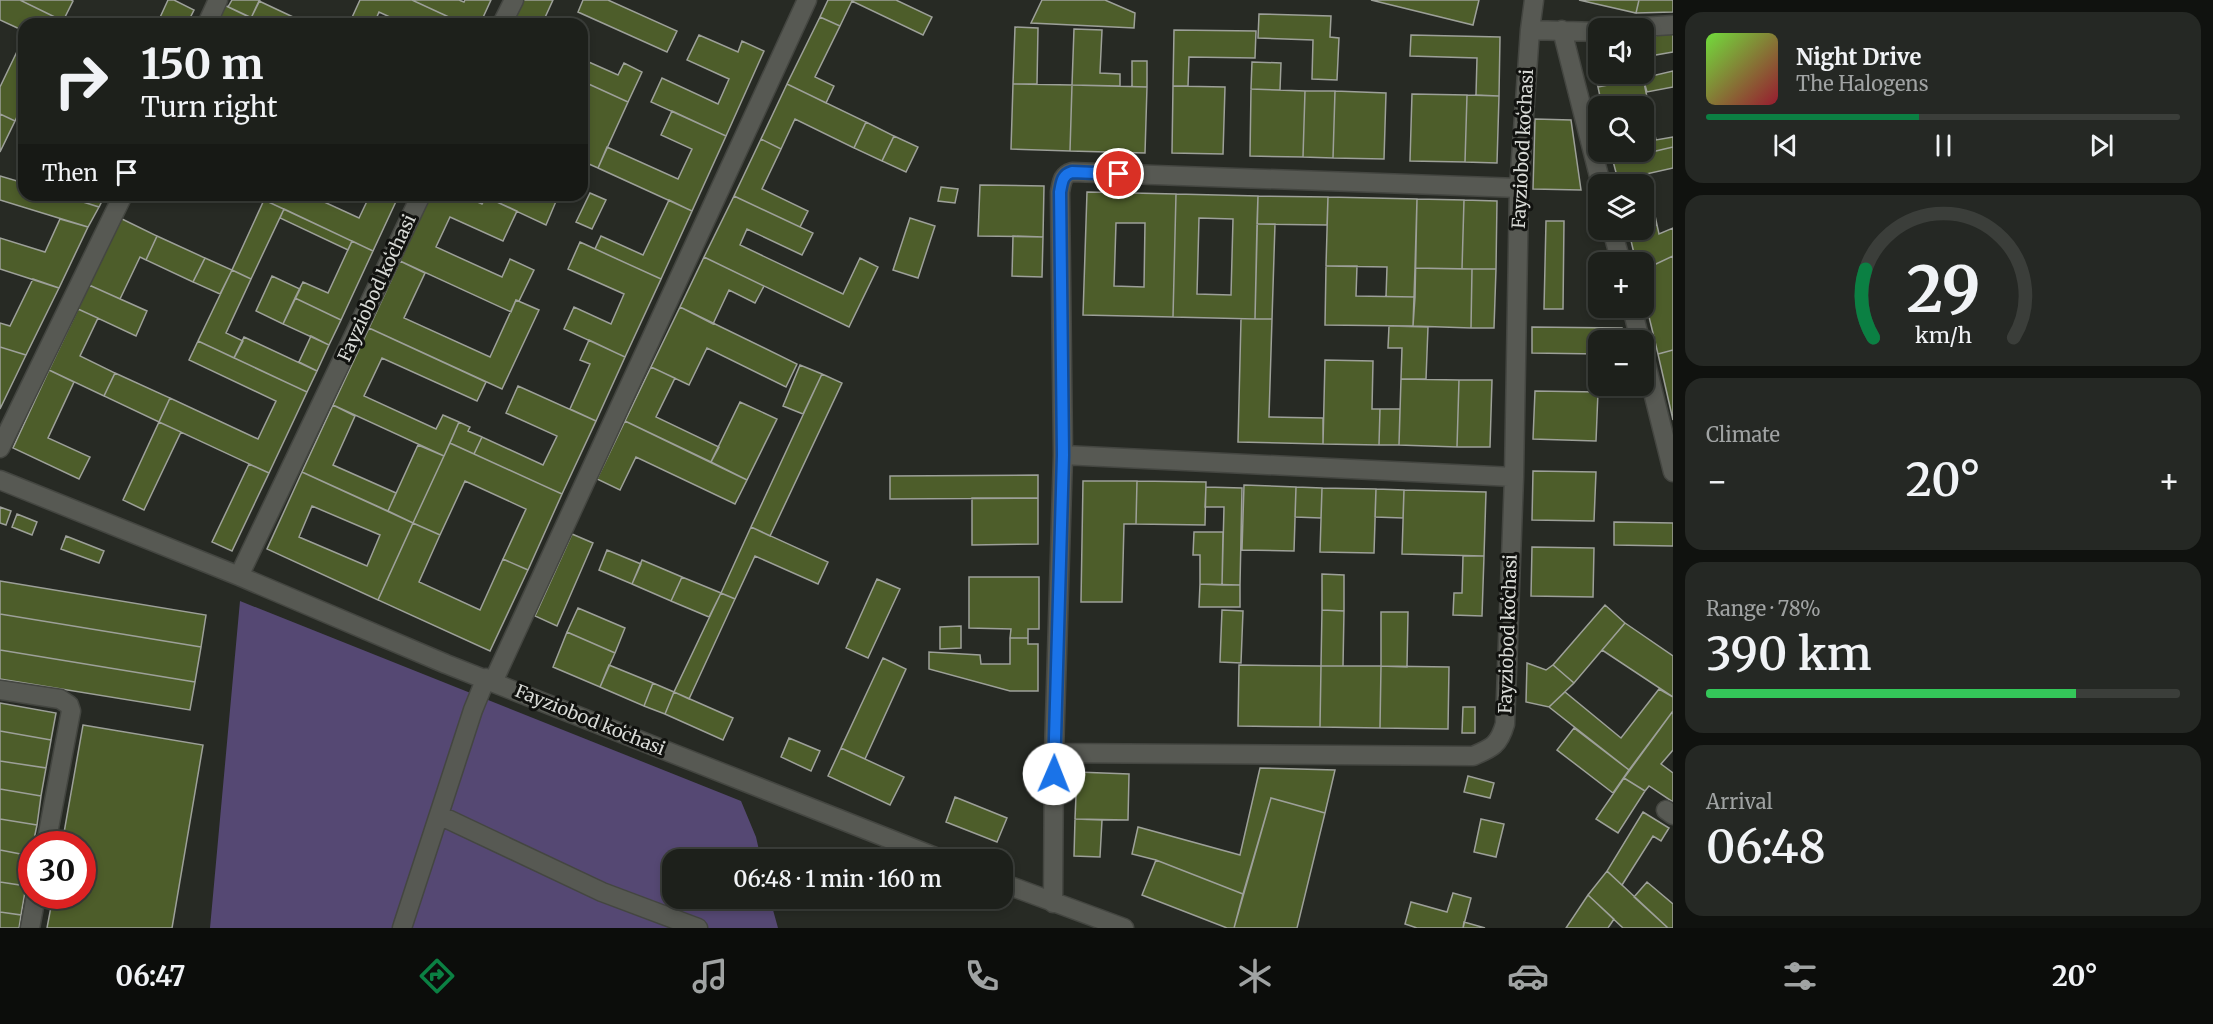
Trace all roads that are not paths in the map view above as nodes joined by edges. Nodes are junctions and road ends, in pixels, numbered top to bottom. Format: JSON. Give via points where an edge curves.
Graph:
{"nodes":[{"id":1,"x":218,"y":0,"type":"edge"},
{"id":2,"x":514,"y":0,"type":"edge"},
{"id":3,"x":807,"y":0,"type":"edge"},
{"id":4,"x":1534,"y":0,"type":"edge"},
{"id":5,"x":210,"y":18,"type":"edge"},
{"id":6,"x":505,"y":18,"type":"edge"},
{"id":7,"x":1673,"y":25,"type":"edge"},
{"id":8,"x":1654,"y":26,"type":"edge"},
{"id":9,"x":1530,"y":30,"type":"junction"},
{"id":10,"x":1562,"y":30,"type":"junction"},
{"id":11,"x":1588,"y":31,"type":"edge"},
{"id":12,"x":1598,"y":174,"type":"edge"},
{"id":13,"x":1520,"y":188,"type":"junction"},
{"id":14,"x":120,"y":201,"type":"edge"},
{"id":15,"x":418,"y":201,"type":"edge"},
{"id":16,"x":1654,"y":396,"type":"edge"},
{"id":17,"x":0,"y":448,"type":"edge"},
{"id":18,"x":1063,"y":455,"type":"junction"},
{"id":19,"x":1673,"y":472,"type":"edge"},
{"id":20,"x":1514,"y":477,"type":"junction"},
{"id":21,"x":0,"y":480,"type":"edge"},
{"id":22,"x":239,"y":576,"type":"junction"},
{"id":23,"x":489,"y":680,"type":"junction"},
{"id":24,"x":0,"y":690,"type":"edge"},
{"id":25,"x":1054,"y":753,"type":"junction"},
{"id":26,"x":439,"y":814,"type":"junction"},
{"id":27,"x":48,"y":831,"type":"edge"},
{"id":28,"x":915,"y":849,"type":"edge"},
{"id":29,"x":1013,"y":887,"type":"edge"},
{"id":30,"x":1053,"y":903,"type":"junction"},
{"id":31,"x":34,"y":909,"type":"edge"},
{"id":32,"x":30,"y":928,"type":"edge"},
{"id":33,"x":402,"y":928,"type":"edge"},
{"id":34,"x":698,"y":928,"type":"edge"},
{"id":35,"x":1124,"y":928,"type":"edge"}],
"edges":[{"from":1,"to":5,"type":"street"},
{"from":2,"to":6,"type":"street"},
{"from":3,"to":23,"type":"street"},
{"from":4,"to":9,"type":"street","name":"Fayziobod koʻchasi"},
{"from":7,"to":8,"type":"street"},
{"from":9,"to":10,"type":"street"},
{"from":9,"to":13,"type":"street","name":"Fayziobod koʻchasi"},
{"from":10,"to":11,"type":"street"},
{"from":10,"to":12,"type":"street"},
{"from":13,"to":18,"type":"street","via":[[1066,174],[1060,192]]},
{"from":13,"to":20,"type":"street","name":"Fayziobod koʻchasi"},
{"from":14,"to":17,"type":"street"},
{"from":15,"to":22,"type":"street","name":"Fayziobod koʻchasi"},
{"from":16,"to":19,"type":"street"},
{"from":18,"to":20,"type":"street"},
{"from":18,"to":25,"type":"street"},
{"from":20,"to":25,"type":"street","name":"Fayziobod koʻchasi","via":[[1504,724],[1493,747],[1473,756]]},
{"from":21,"to":22,"type":"street","name":"Fayziobod koʻchasi"},
{"from":22,"to":23,"type":"street","name":"Fayziobod koʻchasi"},
{"from":23,"to":26,"type":"street","via":[[473,710]]},
{"from":23,"to":28,"type":"street","name":"Fayziobod koʻchasi"},
{"from":24,"to":27,"type":"street","via":[[60,699],[69,705]]},
{"from":25,"to":30,"type":"street"},
{"from":26,"to":33,"type":"street"},
{"from":26,"to":34,"type":"street","via":[[602,892]]},
{"from":29,"to":30,"type":"street"},
{"from":30,"to":35,"type":"street"},
{"from":31,"to":32,"type":"street"}]}
